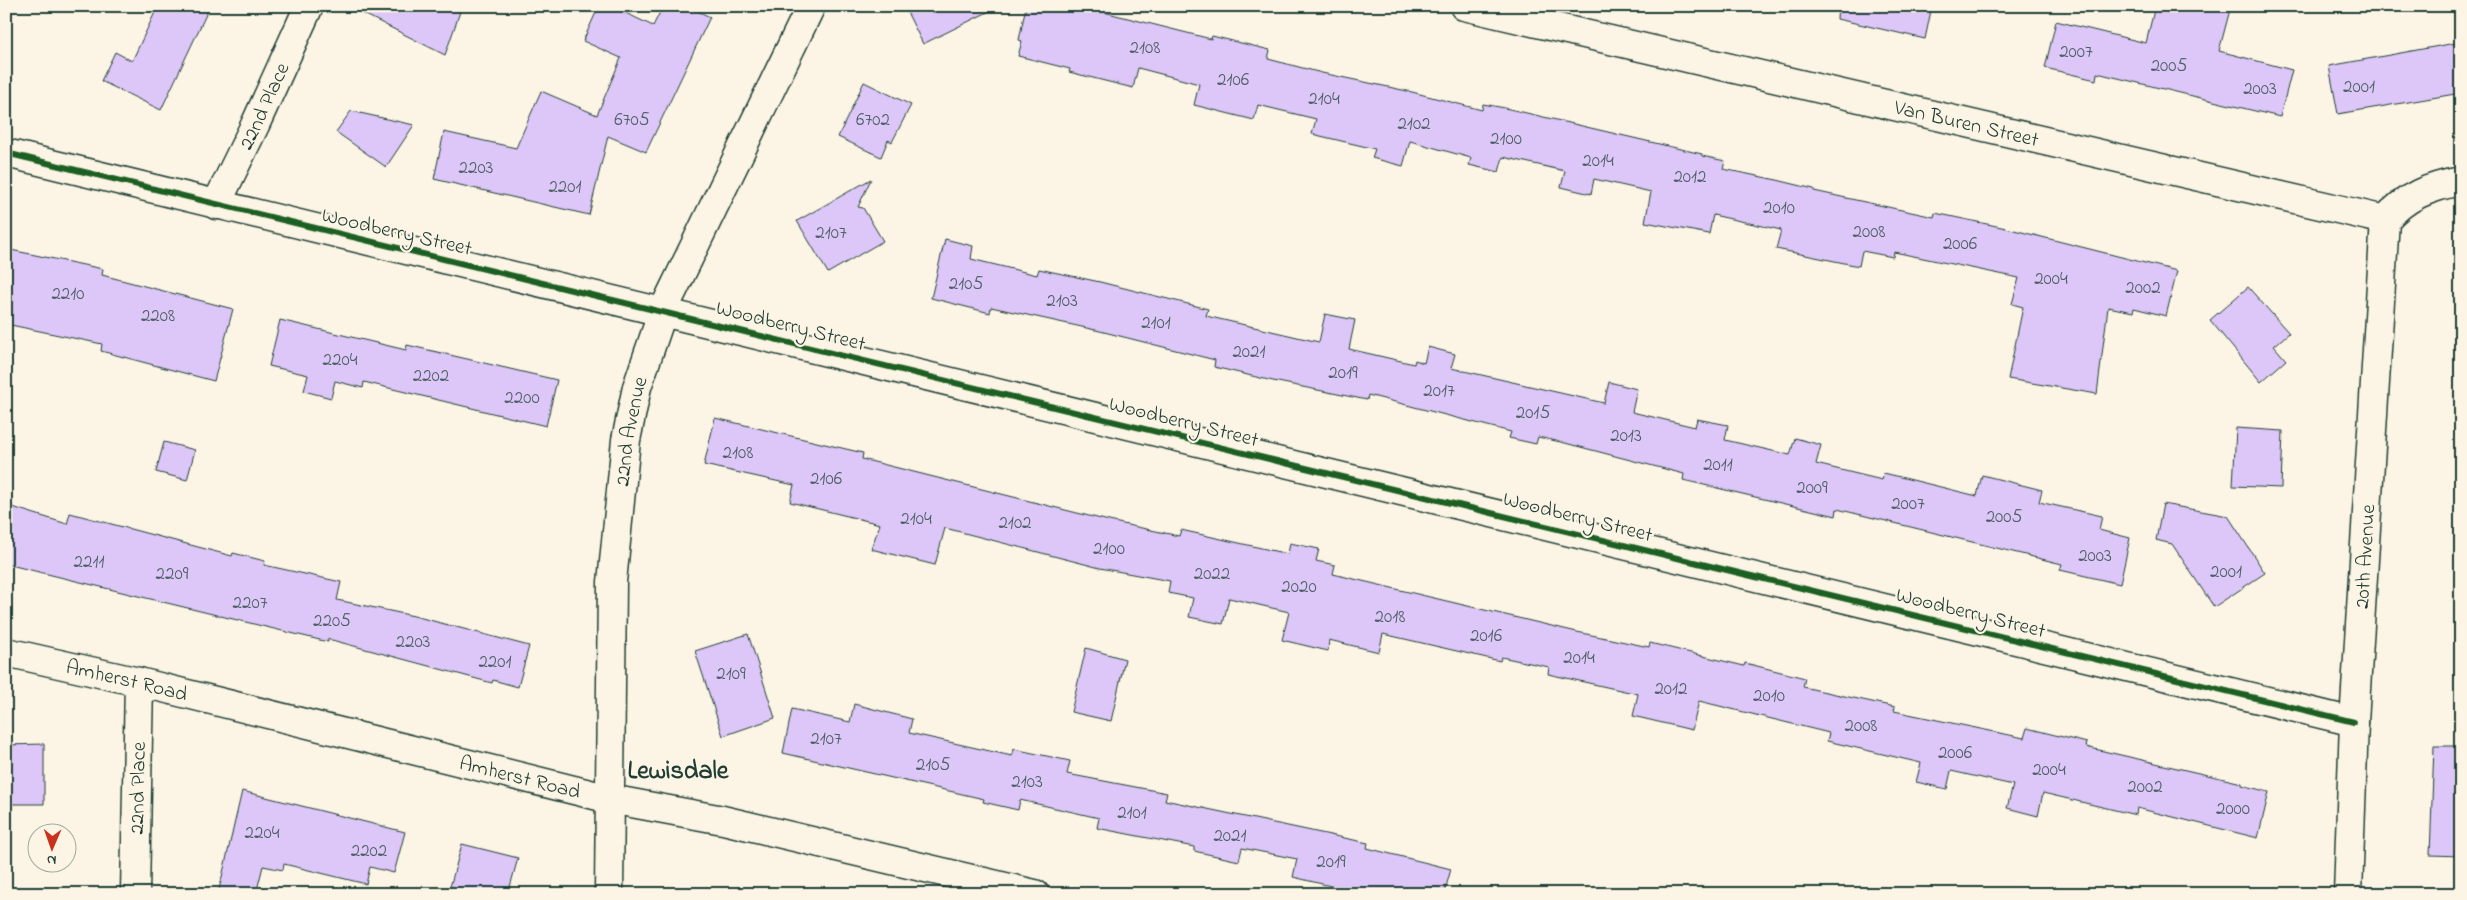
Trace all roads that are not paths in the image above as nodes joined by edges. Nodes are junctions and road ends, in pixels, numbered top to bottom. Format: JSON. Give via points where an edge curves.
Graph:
{"nodes":[{"id":1,"x":309,"y":6,"type":"edge"},
{"id":2,"x":811,"y":6,"type":"edge"},
{"id":3,"x":1464,"y":6,"type":"edge"},
{"id":4,"x":6,"y":153,"type":"edge"},
{"id":5,"x":2461,"y":181,"type":"edge"},
{"id":6,"x":216,"y":205,"type":"junction"},
{"id":7,"x":2384,"y":220,"type":"junction"},
{"id":8,"x":663,"y":311,"type":"junction"},
{"id":9,"x":6,"y":652,"type":"edge"},
{"id":10,"x":139,"y":682,"type":"junction"},
{"id":11,"x":2354,"y":722,"type":"junction"},
{"id":12,"x":610,"y":799,"type":"junction"},
{"id":13,"x":135,"y":894,"type":"edge"},
{"id":14,"x":609,"y":894,"type":"edge"},
{"id":15,"x":1036,"y":894,"type":"edge"},
{"id":16,"x":2348,"y":894,"type":"edge"}],
"edges":[{"from":1,"to":6,"type":"street","name":"22nd Place"},
{"from":2,"to":8,"type":"street","name":"22nd Avenue"},
{"from":3,"to":7,"type":"street","name":"Van Buren Street"},
{"from":4,"to":6,"type":"street","name":"Woodberry Street"},
{"from":5,"to":7,"type":"street","via":[[2416,194],[2397,206]]},
{"from":6,"to":8,"type":"street","name":"Woodberry Street"},
{"from":7,"to":11,"type":"street","name":"20th Avenue"},
{"from":8,"to":11,"type":"street","name":"Woodberry Street"},
{"from":8,"to":12,"type":"street","name":"22nd Avenue","via":[[637,387],[620,491],[612,582]]},
{"from":9,"to":10,"type":"street","name":"Amherst Road"},
{"from":10,"to":12,"type":"street","name":"Amherst Road"},
{"from":10,"to":13,"type":"street","name":"22nd Place"},
{"from":11,"to":16,"type":"street","name":"20th Avenue"},
{"from":12,"to":14,"type":"street","name":"22nd Avenue"},
{"from":12,"to":15,"type":"street","name":"Amherst Road","via":[[723,820]]}]}
